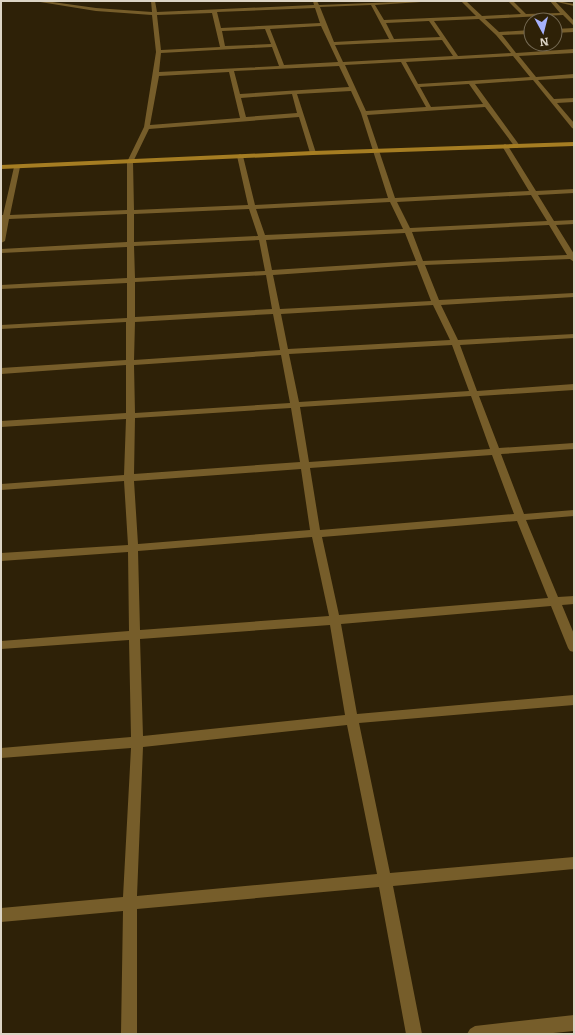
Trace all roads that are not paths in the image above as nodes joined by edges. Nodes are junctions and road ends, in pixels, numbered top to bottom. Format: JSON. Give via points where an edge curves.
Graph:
{"nodes":[{"id":1,"x":36,"y":1,"type":"edge"},
{"id":2,"x":153,"y":1,"type":"edge"},
{"id":3,"x":259,"y":1,"type":"edge"},
{"id":4,"x":416,"y":1,"type":"edge"},
{"id":5,"x":421,"y":1,"type":"edge"},
{"id":6,"x":463,"y":1,"type":"edge"},
{"id":7,"x":510,"y":1,"type":"edge"},
{"id":8,"x":552,"y":1,"type":"edge"},
{"id":9,"x":559,"y":1,"type":"edge"},
{"id":10,"x":372,"y":3,"type":"junction"},
{"id":11,"x":317,"y":4,"type":"edge"},
{"id":12,"x":574,"y":5,"type":"edge"},
{"id":13,"x":262,"y":8,"type":"junction"},
{"id":14,"x":214,"y":11,"type":"junction"},
{"id":15,"x":561,"y":12,"type":"edge"},
{"id":16,"x":155,"y":14,"type":"junction"},
{"id":17,"x":523,"y":14,"type":"edge"},
{"id":18,"x":563,"y":14,"type":"edge"},
{"id":19,"x":523,"y":15,"type":"edge"},
{"id":20,"x":480,"y":18,"type":"junction"},
{"id":21,"x":431,"y":20,"type":"junction"},
{"id":22,"x":382,"y":22,"type":"junction"},
{"id":23,"x":323,"y":24,"type":"junction"},
{"id":24,"x":574,"y":24,"type":"edge"},
{"id":25,"x":267,"y":27,"type":"junction"},
{"id":26,"x":219,"y":30,"type":"junction"},
{"id":27,"x":574,"y":30,"type":"edge"},
{"id":28,"x":563,"y":31,"type":"edge"},
{"id":29,"x":523,"y":32,"type":"edge"},
{"id":30,"x":498,"y":34,"type":"junction"},
{"id":31,"x":442,"y":38,"type":"junction"},
{"id":32,"x":392,"y":40,"type":"junction"},
{"id":33,"x":332,"y":44,"type":"junction"},
{"id":34,"x":274,"y":46,"type":"junction"},
{"id":35,"x":223,"y":48,"type":"junction"},
{"id":36,"x":574,"y":51,"type":"edge"},
{"id":37,"x":159,"y":52,"type":"junction"},
{"id":38,"x":515,"y":54,"type":"junction"},
{"id":39,"x":456,"y":57,"type":"junction"},
{"id":40,"x":402,"y":60,"type":"junction"},
{"id":41,"x":340,"y":63,"type":"junction"},
{"id":42,"x":282,"y":67,"type":"junction"},
{"id":43,"x":231,"y":70,"type":"junction"},
{"id":44,"x":156,"y":74,"type":"junction"},
{"id":45,"x":574,"y":76,"type":"edge"},
{"id":46,"x":536,"y":79,"type":"junction"},
{"id":47,"x":471,"y":83,"type":"junction"},
{"id":48,"x":417,"y":86,"type":"junction"},
{"id":49,"x":352,"y":89,"type":"junction"},
{"id":50,"x":294,"y":93,"type":"junction"},
{"id":51,"x":238,"y":96,"type":"junction"},
{"id":52,"x":574,"y":100,"type":"edge"},
{"id":53,"x":554,"y":101,"type":"junction"},
{"id":54,"x":488,"y":105,"type":"junction"},
{"id":55,"x":429,"y":108,"type":"junction"},
{"id":56,"x":364,"y":112,"type":"junction"},
{"id":57,"x":300,"y":115,"type":"junction"},
{"id":58,"x":243,"y":120,"type":"junction"},
{"id":59,"x":147,"y":127,"type":"junction"},
{"id":60,"x":574,"y":127,"type":"edge"},
{"id":61,"x":574,"y":144,"type":"edge"},
{"id":62,"x":505,"y":146,"type":"junction"},
{"id":63,"x":517,"y":146,"type":"junction"},
{"id":64,"x":376,"y":152,"type":"junction"},
{"id":65,"x":313,"y":153,"type":"junction"},
{"id":66,"x":240,"y":156,"type":"junction"},
{"id":67,"x":130,"y":162,"type":"junction"},
{"id":68,"x":17,"y":166,"type":"junction"},
{"id":69,"x":1,"y":167,"type":"edge"},
{"id":70,"x":574,"y":191,"type":"edge"},
{"id":71,"x":533,"y":193,"type":"junction"},
{"id":72,"x":392,"y":199,"type":"junction"},
{"id":73,"x":252,"y":207,"type":"junction"},
{"id":74,"x":131,"y":213,"type":"junction"},
{"id":75,"x":4,"y":217,"type":"edge"},
{"id":76,"x":574,"y":222,"type":"edge"},
{"id":77,"x":552,"y":223,"type":"junction"},
{"id":78,"x":407,"y":230,"type":"junction"},
{"id":79,"x":262,"y":237,"type":"junction"},
{"id":80,"x":1,"y":241,"type":"edge"},
{"id":81,"x":131,"y":243,"type":"junction"},
{"id":82,"x":1,"y":250,"type":"edge"},
{"id":83,"x":573,"y":258,"type":"edge"},
{"id":84,"x":419,"y":263,"type":"junction"},
{"id":85,"x":268,"y":273,"type":"junction"},
{"id":86,"x":132,"y":280,"type":"junction"},
{"id":87,"x":1,"y":287,"type":"edge"},
{"id":88,"x":574,"y":295,"type":"edge"},
{"id":89,"x":436,"y":303,"type":"junction"},
{"id":90,"x":276,"y":312,"type":"junction"},
{"id":91,"x":131,"y":320,"type":"junction"},
{"id":92,"x":1,"y":327,"type":"edge"},
{"id":93,"x":574,"y":336,"type":"edge"},
{"id":94,"x":455,"y":343,"type":"junction"},
{"id":95,"x":285,"y":352,"type":"junction"},
{"id":96,"x":130,"y":363,"type":"junction"},
{"id":97,"x":1,"y":371,"type":"edge"},
{"id":98,"x":574,"y":387,"type":"edge"},
{"id":99,"x":474,"y":393,"type":"junction"},
{"id":100,"x":295,"y":404,"type":"junction"},
{"id":101,"x":131,"y":415,"type":"junction"},
{"id":102,"x":1,"y":424,"type":"edge"},
{"id":103,"x":574,"y":446,"type":"edge"},
{"id":104,"x":495,"y":453,"type":"junction"},
{"id":105,"x":305,"y":465,"type":"junction"},
{"id":106,"x":129,"y":478,"type":"junction"},
{"id":107,"x":1,"y":487,"type":"edge"},
{"id":108,"x":574,"y":512,"type":"edge"},
{"id":109,"x":520,"y":517,"type":"junction"},
{"id":110,"x":316,"y":533,"type":"junction"},
{"id":111,"x":133,"y":548,"type":"junction"},
{"id":112,"x":1,"y":557,"type":"edge"},
{"id":113,"x":574,"y":600,"type":"edge"},
{"id":114,"x":554,"y":601,"type":"junction"},
{"id":115,"x":335,"y":620,"type":"junction"},
{"id":116,"x":134,"y":636,"type":"junction"},
{"id":117,"x":1,"y":645,"type":"edge"},
{"id":118,"x":574,"y":648,"type":"edge"},
{"id":119,"x":574,"y":700,"type":"edge"},
{"id":120,"x":352,"y":719,"type":"junction"},
{"id":121,"x":137,"y":742,"type":"junction"},
{"id":122,"x":1,"y":753,"type":"edge"},
{"id":123,"x":574,"y":863,"type":"edge"},
{"id":124,"x":385,"y":880,"type":"junction"},
{"id":125,"x":130,"y":902,"type":"junction"},
{"id":126,"x":1,"y":915,"type":"edge"},
{"id":127,"x":574,"y":1023,"type":"edge"},
{"id":128,"x":129,"y":1034,"type":"edge"},
{"id":129,"x":414,"y":1034,"type":"edge"},
{"id":130,"x":475,"y":1034,"type":"edge"}],
"edges":[{"from":1,"to":16,"type":"street","via":[[84,9]]},
{"from":2,"to":16,"type":"street"},
{"from":3,"to":13,"type":"street"},
{"from":4,"to":5,"type":"street"},
{"from":4,"to":10,"type":"street"},
{"from":6,"to":20,"type":"street"},
{"from":7,"to":17,"type":"street"},
{"from":8,"to":15,"type":"street"},
{"from":9,"to":12,"type":"street"},
{"from":10,"to":11,"type":"street"},
{"from":10,"to":22,"type":"street"},
{"from":11,"to":13,"type":"street"},
{"from":11,"to":23,"type":"street"},
{"from":13,"to":14,"type":"street"},
{"from":14,"to":16,"type":"street"},
{"from":14,"to":26,"type":"street"},
{"from":16,"to":37,"type":"street"},
{"from":18,"to":24,"type":"street"},
{"from":19,"to":20,"type":"street"},
{"from":20,"to":21,"type":"street"},
{"from":20,"to":30,"type":"street"},
{"from":21,"to":22,"type":"street"},
{"from":21,"to":31,"type":"street"},
{"from":22,"to":32,"type":"street"},
{"from":23,"to":25,"type":"street"},
{"from":23,"to":33,"type":"street"},
{"from":25,"to":26,"type":"street"},
{"from":25,"to":34,"type":"street"},
{"from":26,"to":35,"type":"street"},
{"from":27,"to":28,"type":"street"},
{"from":29,"to":30,"type":"street"},
{"from":30,"to":38,"type":"street"},
{"from":31,"to":32,"type":"street"},
{"from":31,"to":39,"type":"street"},
{"from":32,"to":33,"type":"street"},
{"from":33,"to":41,"type":"street"},
{"from":34,"to":35,"type":"street"},
{"from":34,"to":42,"type":"street"},
{"from":35,"to":37,"type":"street"},
{"from":36,"to":38,"type":"street"},
{"from":37,"to":44,"type":"street"},
{"from":38,"to":39,"type":"street"},
{"from":38,"to":46,"type":"street"},
{"from":39,"to":40,"type":"street"},
{"from":40,"to":41,"type":"street"},
{"from":40,"to":48,"type":"street"},
{"from":41,"to":42,"type":"street"},
{"from":41,"to":49,"type":"street"},
{"from":42,"to":43,"type":"street"},
{"from":43,"to":44,"type":"street"},
{"from":43,"to":51,"type":"street"},
{"from":44,"to":59,"type":"street"},
{"from":45,"to":46,"type":"street"},
{"from":46,"to":47,"type":"street"},
{"from":46,"to":53,"type":"street"},
{"from":47,"to":48,"type":"street"},
{"from":47,"to":54,"type":"street"},
{"from":48,"to":55,"type":"street"},
{"from":49,"to":50,"type":"street"},
{"from":49,"to":56,"type":"street"},
{"from":50,"to":51,"type":"street"},
{"from":50,"to":57,"type":"street"},
{"from":51,"to":58,"type":"street"},
{"from":52,"to":53,"type":"street"},
{"from":53,"to":60,"type":"street"},
{"from":54,"to":55,"type":"street"},
{"from":54,"to":63,"type":"street"},
{"from":55,"to":56,"type":"street"},
{"from":56,"to":64,"type":"street"},
{"from":57,"to":58,"type":"street"},
{"from":57,"to":65,"type":"street"},
{"from":58,"to":59,"type":"street"},
{"from":59,"to":67,"type":"street"},
{"from":61,"to":63,"type":"street"},
{"from":62,"to":63,"type":"street"},
{"from":62,"to":64,"type":"street"},
{"from":62,"to":71,"type":"street"},
{"from":64,"to":65,"type":"street"},
{"from":64,"to":72,"type":"street"},
{"from":65,"to":66,"type":"street"},
{"from":66,"to":67,"type":"street"},
{"from":66,"to":73,"type":"street"},
{"from":67,"to":68,"type":"street"},
{"from":67,"to":74,"type":"street"},
{"from":68,"to":69,"type":"street"},
{"from":68,"to":75,"type":"street"},
{"from":70,"to":71,"type":"street"},
{"from":71,"to":72,"type":"street"},
{"from":71,"to":77,"type":"street"},
{"from":72,"to":73,"type":"street"},
{"from":72,"to":78,"type":"street"},
{"from":73,"to":74,"type":"street"},
{"from":73,"to":79,"type":"street"},
{"from":74,"to":75,"type":"street"},
{"from":74,"to":81,"type":"street"},
{"from":75,"to":80,"type":"street"},
{"from":76,"to":77,"type":"street"},
{"from":77,"to":78,"type":"street"},
{"from":77,"to":83,"type":"street"},
{"from":78,"to":79,"type":"street"},
{"from":78,"to":84,"type":"street"},
{"from":79,"to":81,"type":"street"},
{"from":79,"to":85,"type":"street"},
{"from":81,"to":82,"type":"street"},
{"from":81,"to":86,"type":"street"},
{"from":83,"to":84,"type":"street"},
{"from":84,"to":85,"type":"street"},
{"from":84,"to":89,"type":"street"},
{"from":85,"to":86,"type":"street"},
{"from":85,"to":90,"type":"street"},
{"from":86,"to":87,"type":"street"},
{"from":86,"to":91,"type":"street"},
{"from":88,"to":89,"type":"street"},
{"from":89,"to":90,"type":"street"},
{"from":89,"to":94,"type":"street"},
{"from":90,"to":91,"type":"street"},
{"from":90,"to":95,"type":"street"},
{"from":91,"to":92,"type":"street"},
{"from":91,"to":96,"type":"street"},
{"from":93,"to":94,"type":"street"},
{"from":94,"to":95,"type":"street"},
{"from":94,"to":99,"type":"street"},
{"from":95,"to":96,"type":"street"},
{"from":95,"to":100,"type":"street"},
{"from":96,"to":97,"type":"street"},
{"from":96,"to":101,"type":"street"},
{"from":98,"to":99,"type":"street"},
{"from":99,"to":100,"type":"street"},
{"from":99,"to":104,"type":"street"},
{"from":100,"to":101,"type":"street"},
{"from":100,"to":105,"type":"street"},
{"from":101,"to":102,"type":"street"},
{"from":101,"to":106,"type":"street"},
{"from":103,"to":104,"type":"street"},
{"from":104,"to":105,"type":"street"},
{"from":104,"to":109,"type":"street"},
{"from":105,"to":106,"type":"street"},
{"from":105,"to":110,"type":"street"},
{"from":106,"to":107,"type":"street"},
{"from":106,"to":111,"type":"street"},
{"from":108,"to":109,"type":"street"},
{"from":109,"to":110,"type":"street"},
{"from":109,"to":114,"type":"street"},
{"from":110,"to":111,"type":"street"},
{"from":110,"to":115,"type":"street"},
{"from":111,"to":112,"type":"street"},
{"from":111,"to":116,"type":"street"},
{"from":113,"to":114,"type":"street"},
{"from":114,"to":115,"type":"street"},
{"from":114,"to":118,"type":"street"},
{"from":115,"to":116,"type":"street"},
{"from":115,"to":120,"type":"street"},
{"from":116,"to":117,"type":"street"},
{"from":116,"to":121,"type":"street"},
{"from":119,"to":120,"type":"street"},
{"from":120,"to":121,"type":"street"},
{"from":120,"to":124,"type":"street"},
{"from":121,"to":122,"type":"street"},
{"from":121,"to":125,"type":"street"},
{"from":123,"to":124,"type":"street"},
{"from":124,"to":125,"type":"street"},
{"from":124,"to":129,"type":"street"},
{"from":125,"to":126,"type":"street"},
{"from":125,"to":128,"type":"street"},
{"from":127,"to":130,"type":"street"}]}
